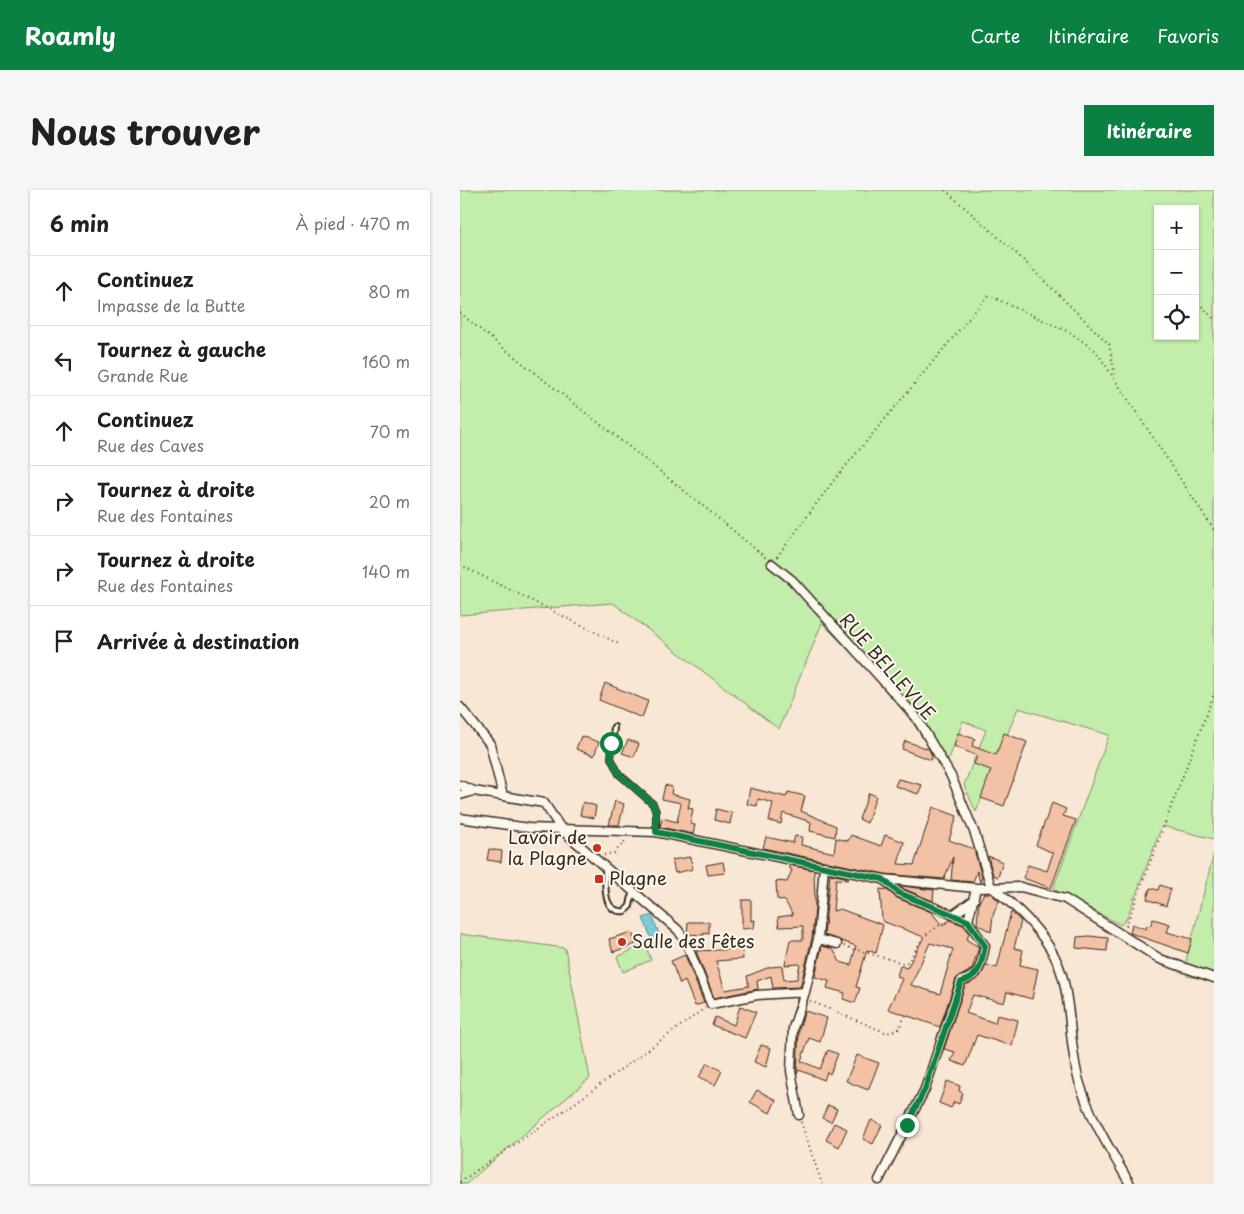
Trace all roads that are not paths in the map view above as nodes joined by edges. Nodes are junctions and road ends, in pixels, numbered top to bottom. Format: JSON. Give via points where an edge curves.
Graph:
{"nodes":[{"id":1,"x":772,"y":564,"type":"road end"},
{"id":2,"x":460,"y":707,"type":"edge"},
{"id":3,"x":614,"y":727,"type":"dead end"},
{"id":4,"x":460,"y":785,"type":"edge"},
{"id":5,"x":474,"y":791,"type":"junction"},
{"id":6,"x":460,"y":795,"type":"edge"},
{"id":7,"x":502,"y":796,"type":"junction"},
{"id":8,"x":460,"y":818,"type":"edge"},
{"id":9,"x":562,"y":830,"type":"junction"},
{"id":10,"x":656,"y":832,"type":"junction"},
{"id":11,"x":824,"y":866,"type":"junction"},
{"id":12,"x":605,"y":868,"type":"junction"},
{"id":13,"x":883,"y":879,"type":"junction"},
{"id":14,"x":976,"y":888,"type":"junction"},
{"id":15,"x":992,"y":888,"type":"junction"},
{"id":16,"x":633,"y":890,"type":"junction"},
{"id":17,"x":974,"y":900,"type":"junction"},
{"id":18,"x":953,"y":915,"type":"junction"},
{"id":19,"x":968,"y":921,"type":"junction"},
{"id":20,"x":818,"y":939,"type":"junction"},
{"id":21,"x":837,"y":944,"type":"road end"},
{"id":22,"x":1214,"y":978,"type":"edge"},
{"id":23,"x":804,"y":995,"type":"junction"},
{"id":24,"x":799,"y":1114,"type":"road end"},
{"id":25,"x":879,"y":1180,"type":"dead end"},
{"id":26,"x":1130,"y":1184,"type":"edge"}],
"edges":[{"from":1,"to":15,"type":"street","name":"RUE BELLEVUE","via":[[792,580],[916,717],[952,776]]},
{"from":2,"to":7,"type":"street","via":[[490,744]]},
{"from":3,"to":10,"type":"lane","via":[[611,758],[619,774],[653,804]]},
{"from":4,"to":5,"type":"street"},
{"from":5,"to":6,"type":"street"},
{"from":5,"to":7,"type":"street"},
{"from":7,"to":9,"type":"street","via":[[544,803]]},
{"from":8,"to":9,"type":"street"},
{"from":9,"to":10,"type":"street"},
{"from":9,"to":12,"type":"street"},
{"from":10,"to":11,"type":"street"},
{"from":11,"to":13,"type":"street"},
{"from":11,"to":20,"type":"street"},
{"from":12,"to":16,"type":"street"},
{"from":12,"to":16,"type":"lane","via":[[610,907],[624,911],[630,906]]},
{"from":13,"to":14,"type":"street"},
{"from":13,"to":18,"type":"street","via":[[899,893]]},
{"from":14,"to":15,"type":"street"},
{"from":14,"to":17,"type":"street"},
{"from":15,"to":22,"type":"street","via":[[1021,887],[1065,898],[1160,959]]},
{"from":15,"to":26,"type":"street","via":[[1012,903],[1051,950],[1062,975],[1077,1070],[1086,1104]]},
{"from":16,"to":23,"type":"street","via":[[678,930],[711,1004],[757,995]]},
{"from":17,"to":18,"type":"street"},
{"from":17,"to":19,"type":"street"},
{"from":18,"to":19,"type":"street"},
{"from":19,"to":25,"type":"street","via":[[985,946],[980,969],[972,978],[961,982],[925,1089]]},
{"from":20,"to":21,"type":"street"},
{"from":20,"to":23,"type":"street"},
{"from":23,"to":24,"type":"street","via":[[793,1028],[791,1071]]}]}
